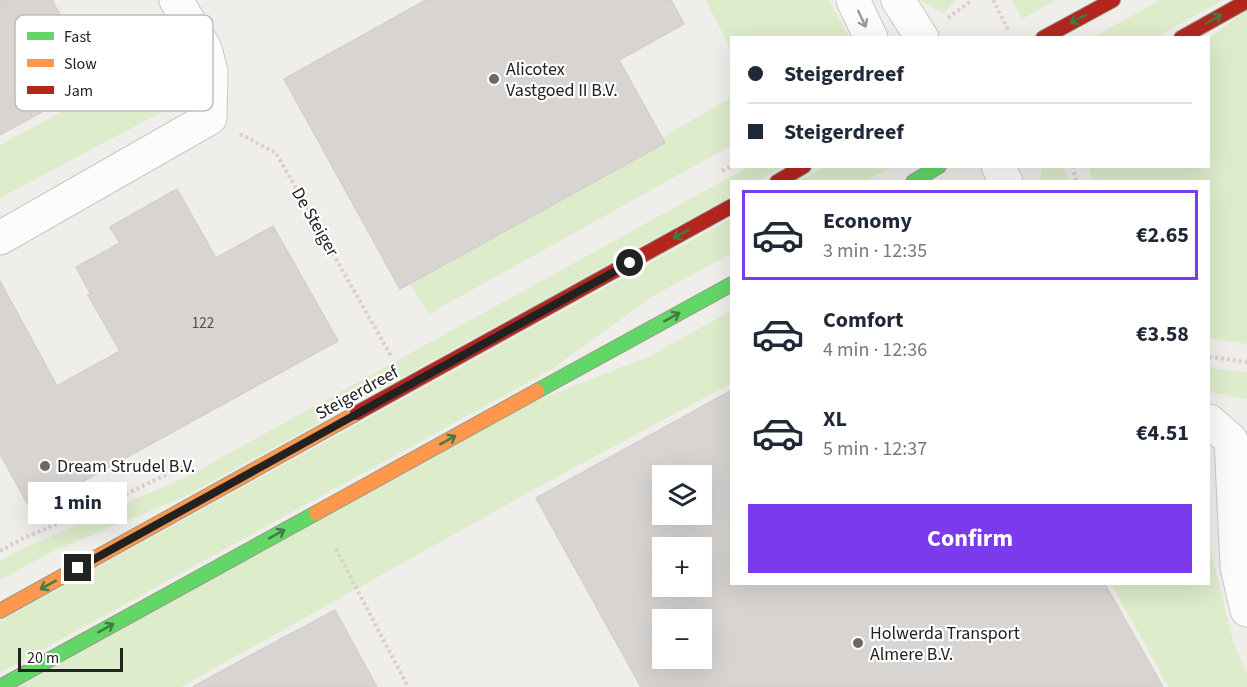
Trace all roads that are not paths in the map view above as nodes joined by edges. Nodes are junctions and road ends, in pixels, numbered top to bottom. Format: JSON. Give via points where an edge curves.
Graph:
{"nodes":[{"id":1,"x":176,"y":0,"type":"edge"},
{"id":2,"x":853,"y":0,"type":"edge"},
{"id":3,"x":898,"y":0,"type":"edge"},
{"id":4,"x":1113,"y":0,"type":"edge"},
{"id":5,"x":1247,"y":1,"type":"edge"},
{"id":6,"x":185,"y":15,"type":"edge"},
{"id":7,"x":870,"y":36,"type":"edge"},
{"id":8,"x":921,"y":36,"type":"edge"},
{"id":9,"x":1047,"y":36,"type":"edge"},
{"id":10,"x":1185,"y":36,"type":"edge"},
{"id":11,"x":210,"y":111,"type":"edge"},
{"id":12,"x":801,"y":168,"type":"edge"},
{"id":13,"x":780,"y":180,"type":"edge"},
{"id":14,"x":730,"y":207,"type":"edge"},
{"id":15,"x":0,"y":238,"type":"edge"},
{"id":16,"x":730,"y":285,"type":"edge"},
{"id":17,"x":1224,"y":434,"type":"edge"},
{"id":18,"x":1247,"y":610,"type":"edge"},
{"id":19,"x":0,"y":611,"type":"edge"},
{"id":20,"x":0,"y":687,"type":"edge"}],
"edges":[{"from":1,"to":6,"type":"street"},
{"from":2,"to":7,"type":"street","one_way":true},
{"from":3,"to":8,"type":"street"},
{"from":4,"to":9,"type":"main road","one_way":true},
{"from":10,"to":5,"type":"main road","one_way":true},
{"from":11,"to":15,"type":"street","via":[[210,118]]},
{"from":12,"to":13,"type":"main road"},
{"from":14,"to":19,"type":"main road","name":"Steigerdreef","one_way":true},
{"from":20,"to":16,"type":"main road","one_way":true},
{"from":17,"to":18,"type":"street","via":[[1237,567]]}]}
